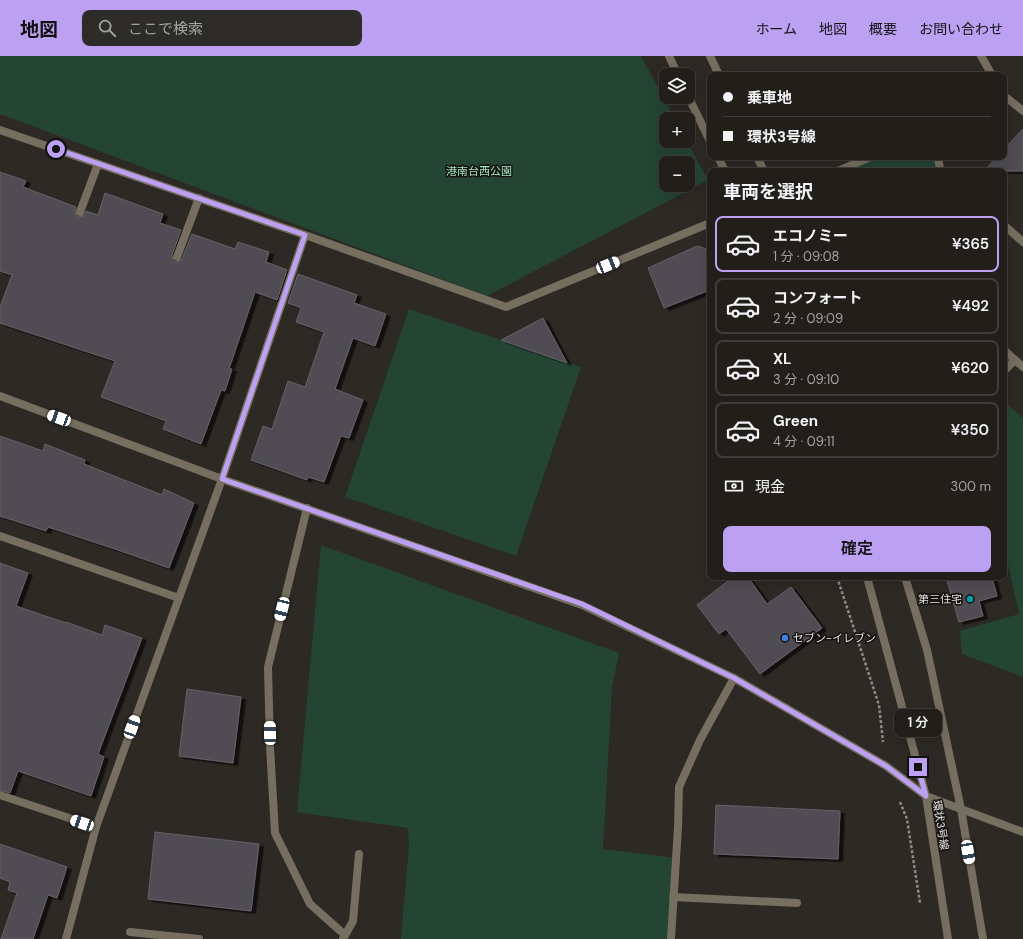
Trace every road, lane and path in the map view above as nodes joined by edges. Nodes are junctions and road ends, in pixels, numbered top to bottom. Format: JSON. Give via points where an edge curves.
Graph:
{"nodes":[{"id":1,"x":668,"y":56,"type":"edge"},
{"id":2,"x":710,"y":56,"type":"edge"},
{"id":3,"x":981,"y":56,"type":"edge"},
{"id":4,"x":674,"y":68,"type":"edge"},
{"id":5,"x":718,"y":72,"type":"edge"},
{"id":6,"x":990,"y":72,"type":"edge"},
{"id":7,"x":1007,"y":99,"type":"edge"},
{"id":8,"x":692,"y":104,"type":"edge"},
{"id":9,"x":1023,"y":111,"type":"edge"},
{"id":10,"x":0,"y":130,"type":"edge"},
{"id":11,"x":707,"y":135,"type":"edge"},
{"id":12,"x":863,"y":160,"type":"edge"},
{"id":13,"x":98,"y":164,"type":"junction"},
{"id":14,"x":845,"y":168,"type":"edge"},
{"id":15,"x":198,"y":198,"type":"junction"},
{"id":16,"x":80,"y":212,"type":"dead end"},
{"id":17,"x":707,"y":224,"type":"edge"},
{"id":18,"x":1007,"y":228,"type":"edge"},
{"id":19,"x":305,"y":235,"type":"junction"},
{"id":20,"x":1023,"y":242,"type":"edge"},
{"id":21,"x":177,"y":257,"type":"dead end"},
{"id":22,"x":1007,"y":353,"type":"edge"},
{"id":23,"x":1015,"y":360,"type":"junction"},
{"id":24,"x":1023,"y":367,"type":"edge"},
{"id":25,"x":1007,"y":368,"type":"edge"},
{"id":26,"x":0,"y":396,"type":"edge"},
{"id":27,"x":222,"y":479,"type":"junction"},
{"id":28,"x":307,"y":508,"type":"junction"},
{"id":29,"x":0,"y":536,"type":"edge"},
{"id":30,"x":867,"y":580,"type":"edge"},
{"id":31,"x":906,"y":580,"type":"edge"},
{"id":32,"x":179,"y":598,"type":"junction"},
{"id":33,"x":734,"y":678,"type":"junction"},
{"id":34,"x":0,"y":795,"type":"edge"},
{"id":35,"x":926,"y":796,"type":"junction"},
{"id":36,"x":961,"y":809,"type":"junction"},
{"id":37,"x":96,"y":828,"type":"junction"},
{"id":38,"x":1023,"y":832,"type":"edge"},
{"id":39,"x":359,"y":854,"type":"dead end"},
{"id":40,"x":673,"y":897,"type":"junction"},
{"id":41,"x":797,"y":903,"type":"dead end"},
{"id":42,"x":130,"y":932,"type":"dead end"},
{"id":43,"x":344,"y":937,"type":"edge"},
{"id":44,"x":66,"y":939,"type":"edge"},
{"id":45,"x":200,"y":939,"type":"edge"},
{"id":46,"x":671,"y":939,"type":"edge"},
{"id":47,"x":948,"y":939,"type":"edge"},
{"id":48,"x":983,"y":939,"type":"edge"}],
"edges":[{"from":1,"to":4,"type":"street"},
{"from":2,"to":5,"type":"street"},
{"from":3,"to":6,"type":"street"},
{"from":7,"to":9,"type":"street"},
{"from":8,"to":11,"type":"street"},
{"from":10,"to":13,"type":"street"},
{"from":12,"to":14,"type":"street"},
{"from":13,"to":15,"type":"street"},
{"from":13,"to":16,"type":"street"},
{"from":15,"to":19,"type":"street"},
{"from":15,"to":21,"type":"street"},
{"from":17,"to":19,"type":"street","via":[[506,306]]},
{"from":18,"to":20,"type":"street"},
{"from":19,"to":27,"type":"street"},
{"from":22,"to":23,"type":"street"},
{"from":23,"to":24,"type":"street"},
{"from":23,"to":25,"type":"street"},
{"from":26,"to":27,"type":"street"},
{"from":27,"to":28,"type":"street"},
{"from":27,"to":32,"type":"street"},
{"from":28,"to":33,"type":"street","via":[[582,604]]},
{"from":28,"to":43,"type":"street","via":[[268,667],[275,833],[310,904]]},
{"from":29,"to":32,"type":"street"},
{"from":30,"to":35,"type":"street","name":"環状3号線"},
{"from":31,"to":36,"type":"street","name":"環状3号線","via":[[927,650]]},
{"from":32,"to":37,"type":"street"},
{"from":33,"to":35,"type":"street","via":[[886,766]]},
{"from":33,"to":40,"type":"street","via":[[700,740],[679,787]]},
{"from":34,"to":37,"type":"street"},
{"from":35,"to":36,"type":"street"},
{"from":35,"to":47,"type":"street","name":"環状3号線"},
{"from":36,"to":38,"type":"street"},
{"from":36,"to":48,"type":"street","name":"環状3号線"},
{"from":37,"to":44,"type":"street"},
{"from":39,"to":43,"type":"street","via":[[353,921]]},
{"from":40,"to":41,"type":"street"},
{"from":40,"to":46,"type":"street"},
{"from":42,"to":45,"type":"street"}]}
